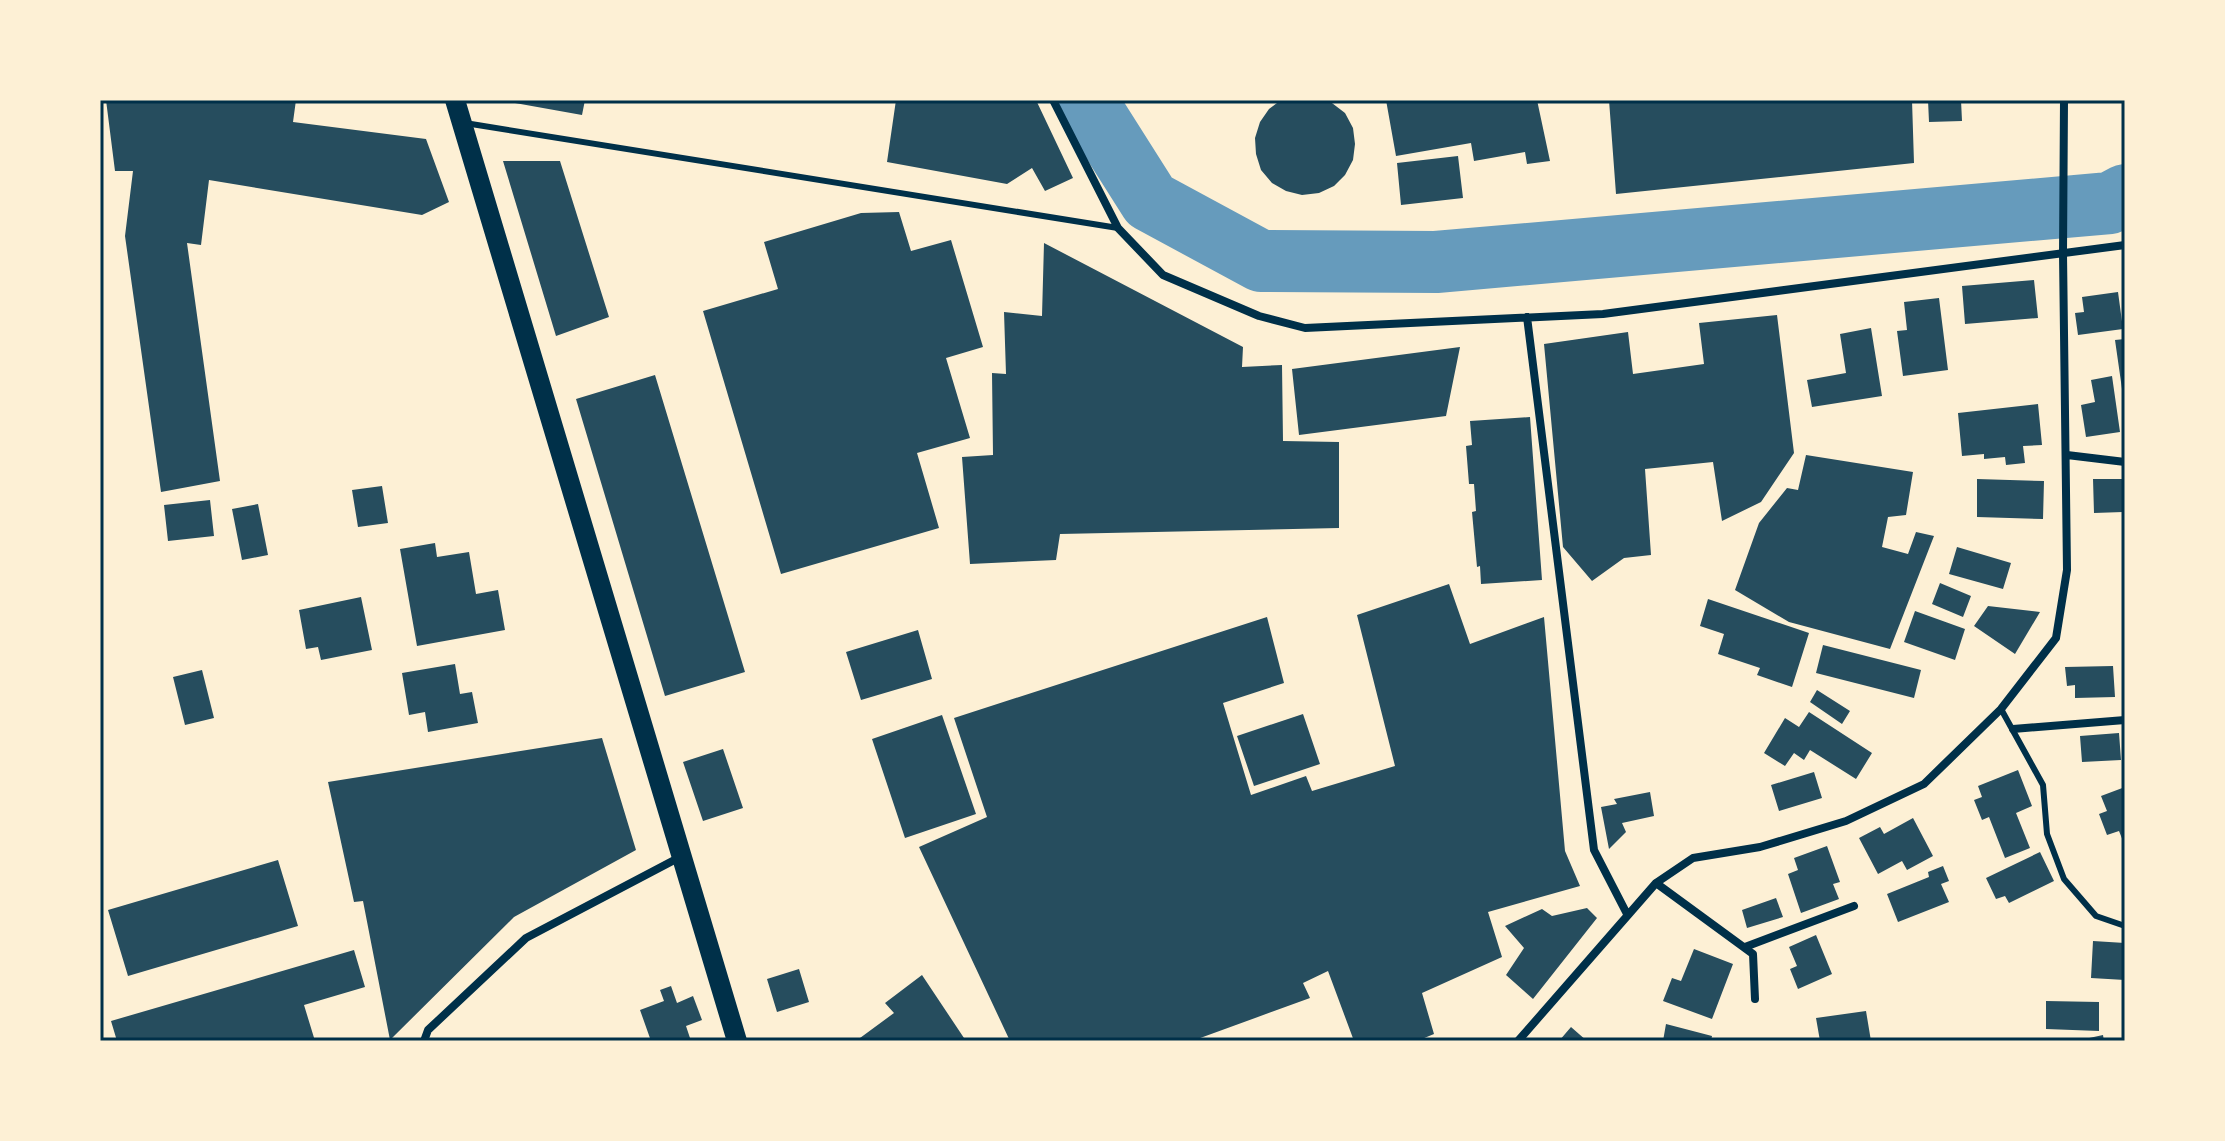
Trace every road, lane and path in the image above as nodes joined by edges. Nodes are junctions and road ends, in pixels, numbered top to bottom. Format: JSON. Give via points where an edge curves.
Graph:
{"nodes":[{"id":1,"x":455,"y":100,"type":"edge"},
{"id":2,"x":1053,"y":100,"type":"edge"},
{"id":3,"x":2064,"y":100,"type":"edge"},
{"id":4,"x":461,"y":122,"type":"junction"},
{"id":5,"x":1118,"y":228,"type":"junction"},
{"id":6,"x":2125,"y":245,"type":"edge"},
{"id":7,"x":2063,"y":254,"type":"junction"},
{"id":8,"x":1527,"y":317,"type":"junction"},
{"id":9,"x":2067,"y":455,"type":"junction"},
{"id":10,"x":2125,"y":462,"type":"edge"},
{"id":11,"x":2001,"y":709,"type":"junction"},
{"id":12,"x":2125,"y":720,"type":"edge"},
{"id":13,"x":2013,"y":729,"type":"junction"},
{"id":14,"x":682,"y":856,"type":"junction"},
{"id":15,"x":1656,"y":883,"type":"junction"},
{"id":16,"x":1854,"y":906,"type":"dead end"},
{"id":17,"x":1627,"y":914,"type":"junction"},
{"id":18,"x":2125,"y":926,"type":"edge"},
{"id":19,"x":1745,"y":947,"type":"junction"},
{"id":20,"x":1755,"y":999,"type":"dead end"},
{"id":21,"x":424,"y":1041,"type":"edge"},
{"id":22,"x":737,"y":1041,"type":"edge"},
{"id":23,"x":1518,"y":1041,"type":"edge"}],
"edges":[{"from":1,"to":4,"type":"main road"},
{"from":2,"to":5,"type":"street"},
{"from":3,"to":7,"type":"street"},
{"from":4,"to":5,"type":"lane"},
{"from":4,"to":14,"type":"main road"},
{"from":5,"to":8,"type":"street","via":[[1163,275],[1259,316],[1305,328]]},
{"from":6,"to":7,"type":"street"},
{"from":7,"to":8,"type":"street","via":[[1603,314]]},
{"from":7,"to":9,"type":"street"},
{"from":8,"to":17,"type":"street","via":[[1594,850]]},
{"from":9,"to":10,"type":"street"},
{"from":9,"to":11,"type":"street","via":[[2067,570],[2056,638]]},
{"from":11,"to":13,"type":"lane"},
{"from":11,"to":15,"type":"street","via":[[1924,784],[1846,821],[1760,847],[1693,858]]},
{"from":12,"to":13,"type":"street"},
{"from":13,"to":18,"type":"lane","via":[[2043,785],[2047,834],[2064,879],[2096,916]]},
{"from":14,"to":21,"type":"street","via":[[526,938],[428,1030]]},
{"from":14,"to":22,"type":"main road"},
{"from":15,"to":17,"type":"street"},
{"from":15,"to":19,"type":"street"},
{"from":16,"to":19,"type":"street"},
{"from":17,"to":23,"type":"street"},
{"from":19,"to":20,"type":"street","via":[[1753,954]]}]}
